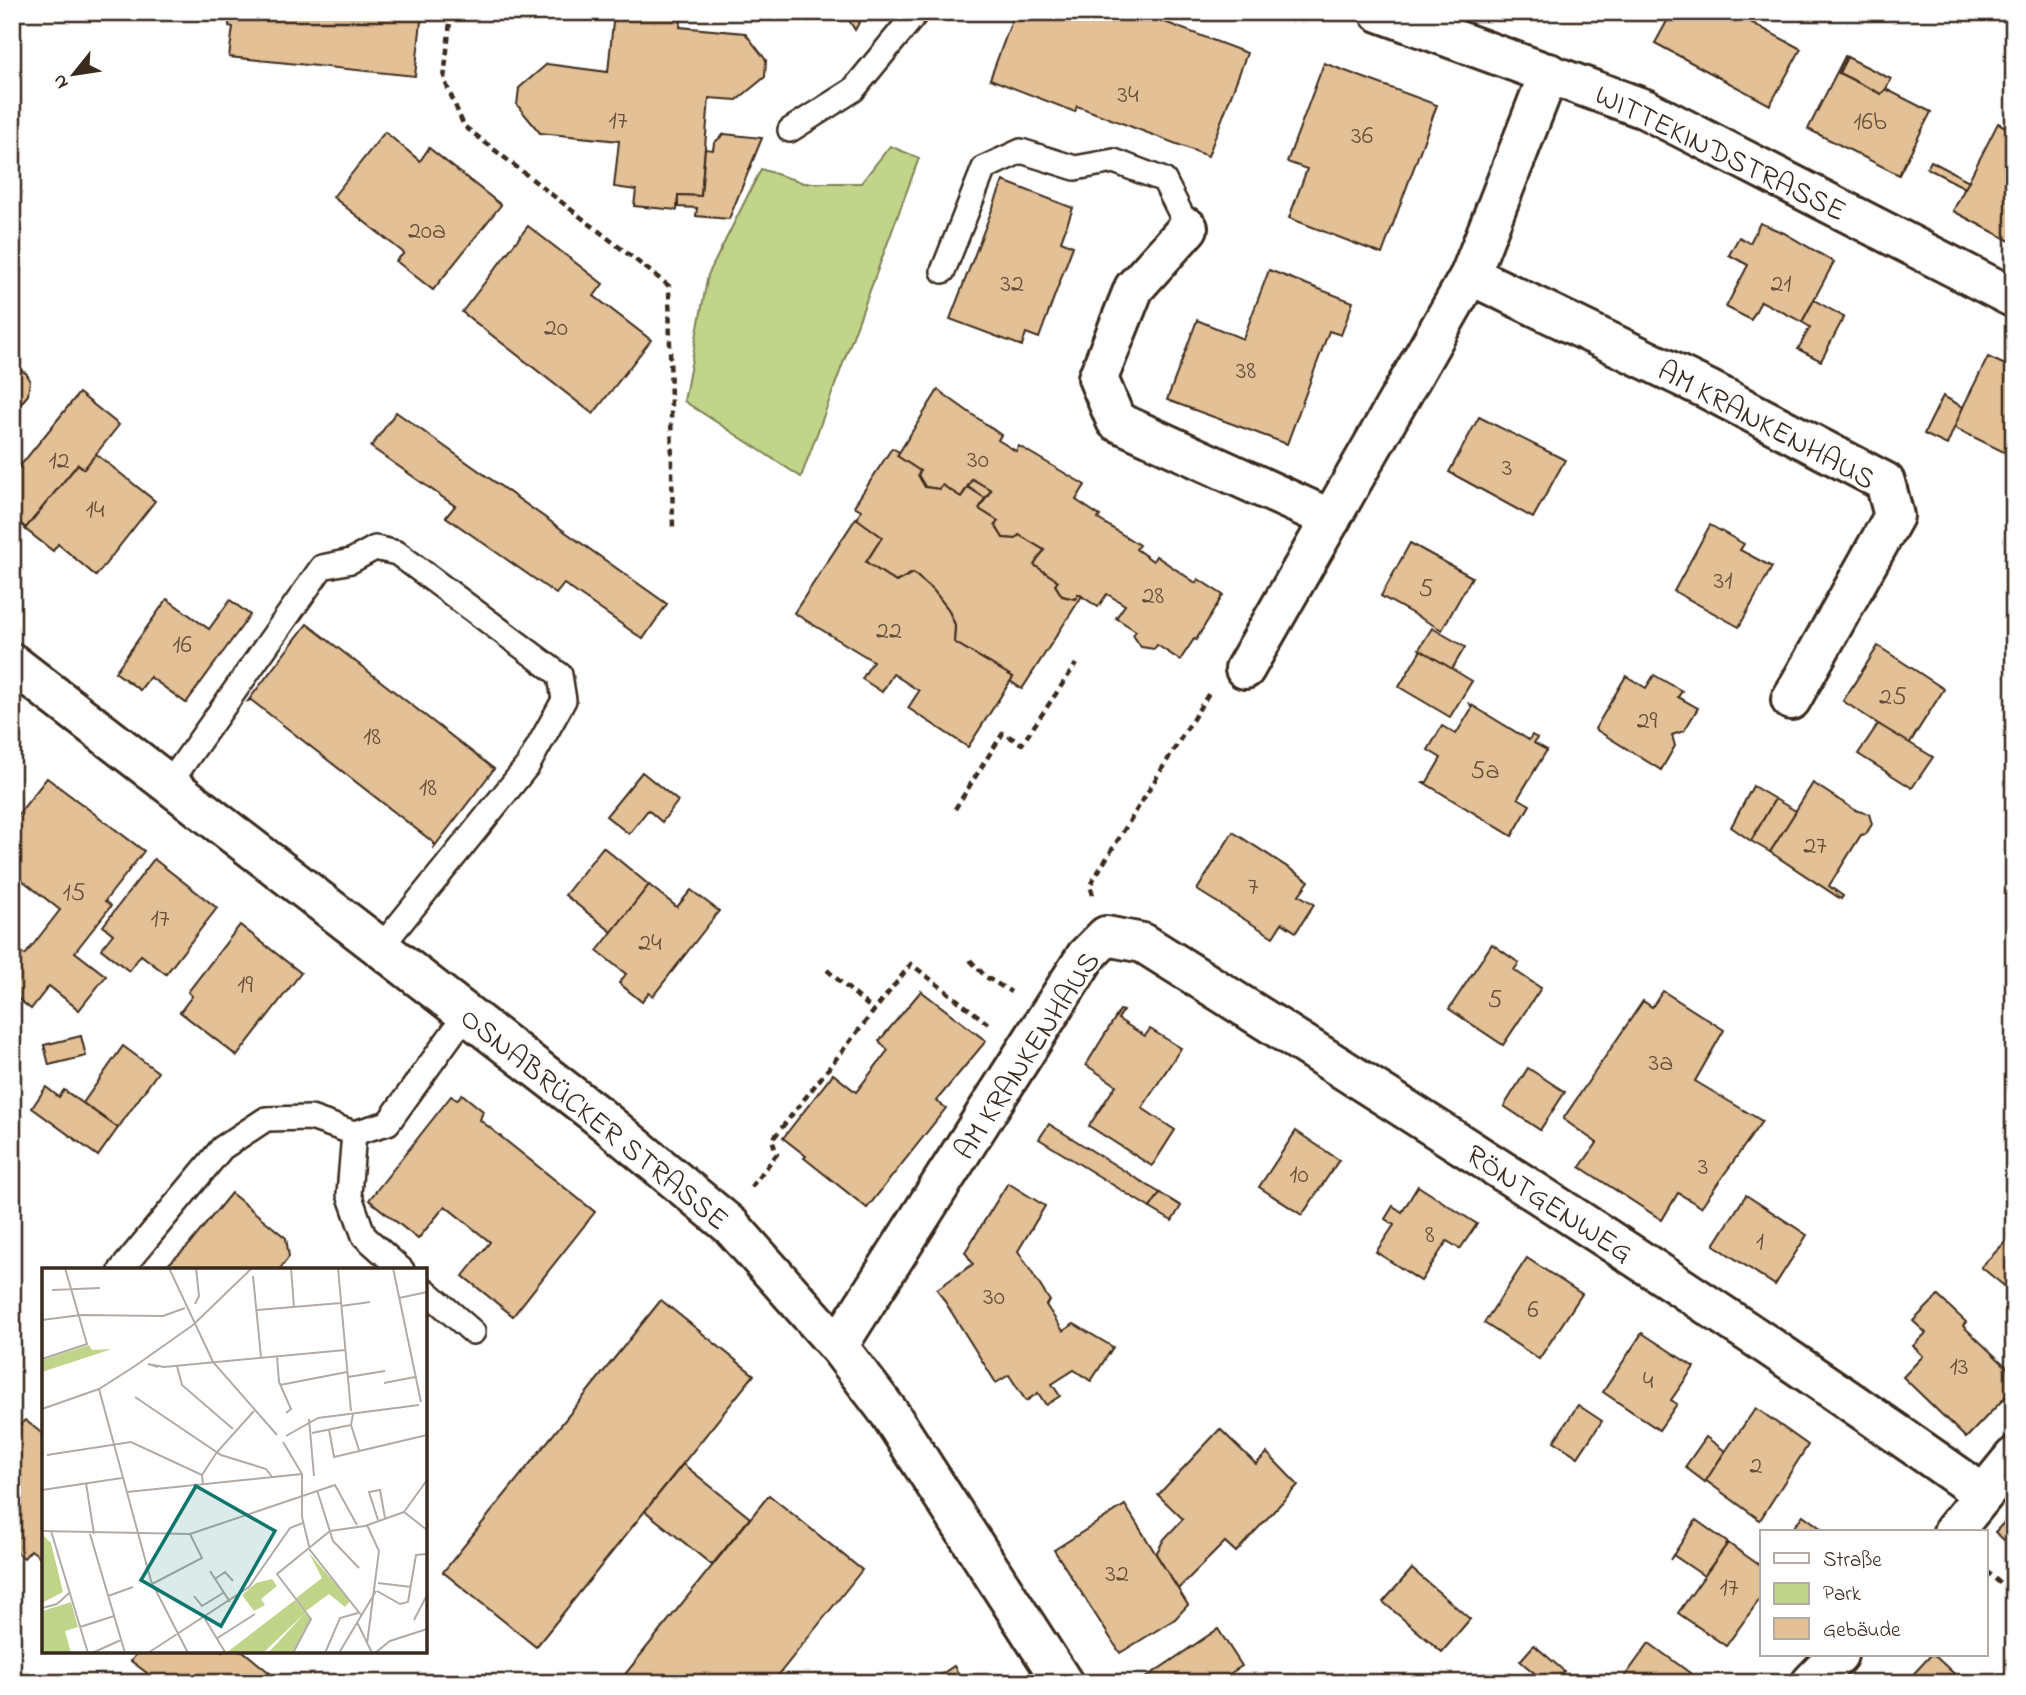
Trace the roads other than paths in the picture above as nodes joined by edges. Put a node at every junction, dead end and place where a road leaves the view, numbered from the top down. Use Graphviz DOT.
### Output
graph roads {
  1 [pos="917,12"];
  2 [pos="1379,12"];
  3 [pos="1549,73"];
  4 [pos="790,130"];
  5 [pos="1188,228"];
  6 [pos="943,271"];
  7 [pos="1470,275"];
  8 [pos="2014,298"];
  9 [pos="1331,519"];
  10 [pos="12,663"];
  11 [pos="1245,669"];
  12 [pos="1791,699"];
  13 [pos="169,784"];
  14 [pos="1106,936"];
  15 [pos="381,947"];
  16 [pos="467,1013"];
  17 [pos="354,1133"];
  18 [pos="123,1268"];
  19 [pos="400,1268"];
  20 [pos="427,1292"];
  21 [pos="473,1332"];
  22 [pos="838,1346"];
  23 [pos="2014,1457"];
  24 [pos="1983,1494"];
  25 [pos="1955,1530"];
  26 [pos="1837,1656"];
  27 [pos="1063,1683"];
  28 [pos="1811,1683"];
  1 -- 4 [label="lane"];
  2 -- 3 [label="street, WITTEKINDSTRASSE"];
  3 -- 7 [label="street"];
  3 -- 8 [label="street, WITTEKINDSTRASSE"];
  5 -- 6 [label="lane"];
  5 -- 9 [label="street"];
  7 -- 9 [label="street"];
  7 -- 12 [label="street, AM KRANKENHAUS"];
  9 -- 11 [label="street"];
  10 -- 13 [label="street, OSNABRÜCKER STRASSE"];
  13 -- 15 [label="street, OSNABRÜCKER STRASSE"];
  13 -- 15 [label="lane"];
  14 -- 22 [label="street, AM KRANKENHAUS"];
  14 -- 24 [label="street, RÖNTGENWEG"];
  15 -- 16 [label="street, OSNABRÜCKER STRASSE"];
  16 -- 17 [label="lane"];
  16 -- 22 [label="street, OSNABRÜCKER STRASSE"];
  17 -- 18 [label="lane"];
  17 -- 19 [label="lane"];
  20 -- 21 [label="lane"];
  22 -- 27 [label="street, OSNABRÜCKER STRASSE"];
  23 -- 24 [label="street"];
  24 -- 25 [label="street"];
  26 -- 28 [label="street"];
}
